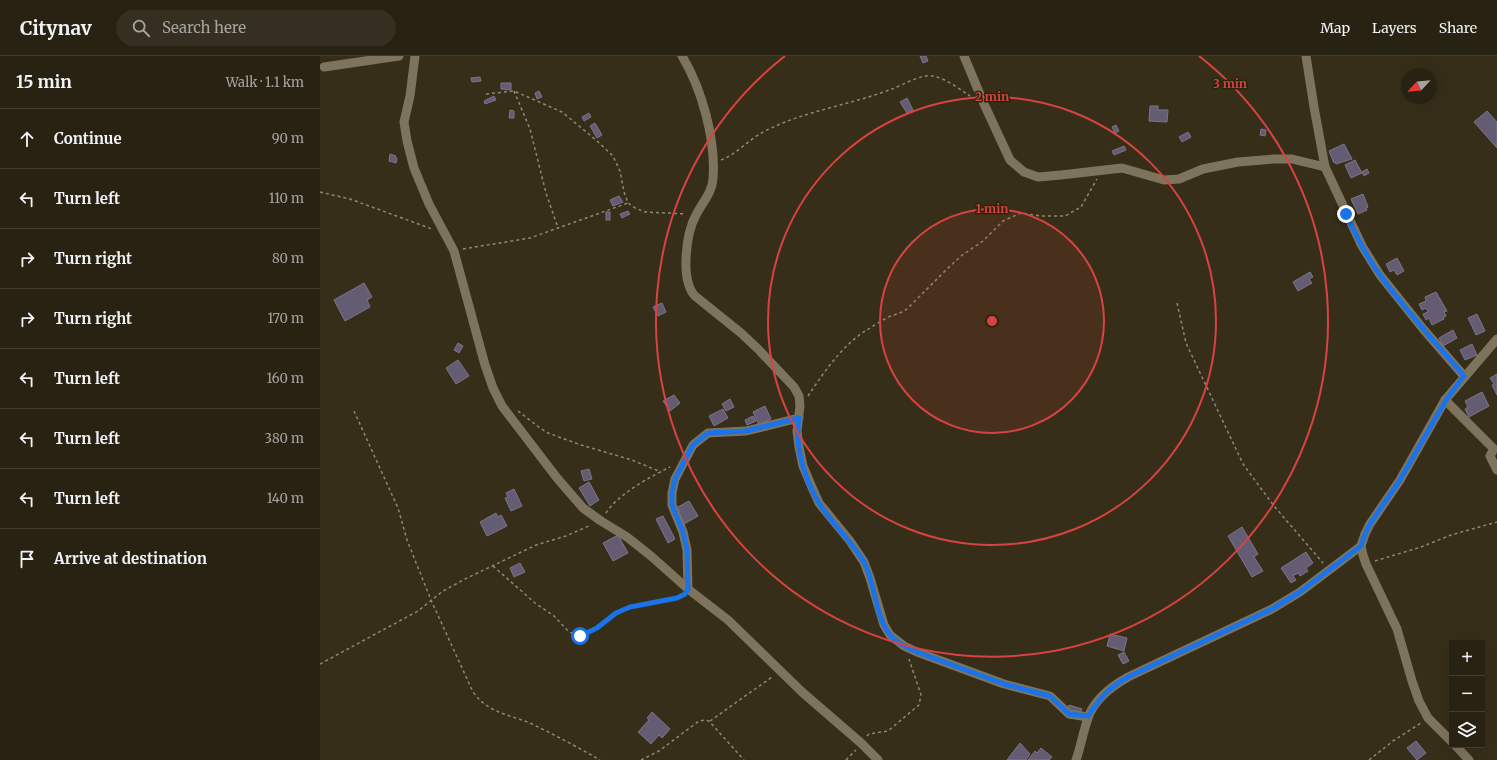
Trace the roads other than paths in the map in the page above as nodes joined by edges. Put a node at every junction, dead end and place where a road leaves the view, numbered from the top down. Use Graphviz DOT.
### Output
graph roads {
  1 [pos="399,56"];
  2 [pos="415,56"];
  3 [pos="682,56"];
  4 [pos="964,56"];
  5 [pos="1306,56"];
  6 [pos="324,67"];
  7 [pos="1325,166"];
  8 [pos="1497,338"];
  9 [pos="1464,376"];
  10 [pos="1446,400"];
  11 [pos="799,418"];
  12 [pos="1497,470"];
  13 [pos="1361,546"];
  14 [pos="688,589"];
  15 [pos="1088,716"];
  16 [pos="1449,739"];
  17 [pos="1458,748"];
  18 [pos="878,760"];
  19 [pos="1076,760"];
  20 [pos="1469,760"];
  1 -- 6 [label="street"];
  2 -- 14 [label="street"];
  3 -- 11 [label="street"];
  4 -- 7 [label="street"];
  5 -- 7 [label="street"];
  7 -- 9 [label="street"];
  8 -- 9 [label="street"];
  9 -- 10 [label="street"];
  10 -- 12 [label="street"];
  10 -- 13 [label="street"];
  11 -- 14 [label="street"];
  11 -- 15 [label="street"];
  13 -- 15 [label="street"];
  13 -- 16 [label="street"];
  14 -- 18 [label="street"];
  15 -- 19 [label="street"];
  17 -- 20 [label="street"];
}
